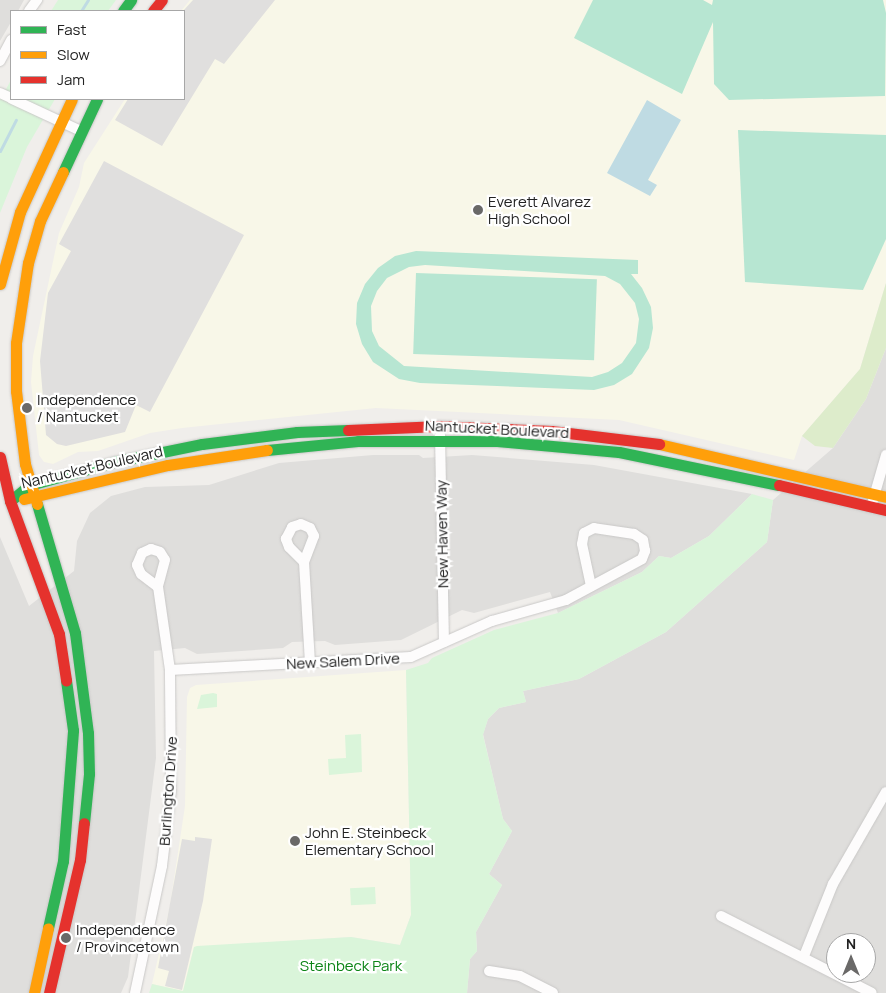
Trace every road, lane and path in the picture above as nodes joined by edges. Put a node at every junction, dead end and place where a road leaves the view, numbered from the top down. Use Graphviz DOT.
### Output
graph roads {
  1 [pos="162,0"];
  2 [pos="154,10"];
  3 [pos="10,42"];
  4 [pos="0,61"];
  5 [pos="16,100"];
  6 [pos="71,100"];
  7 [pos="96,100"];
  8 [pos="60,122"];
  9 [pos="81,131"];
  10 [pos="0,284"];
  11 [pos="440,426"];
  12 [pos="440,440"];
  13 [pos="886,455"];
  14 [pos="0,457"];
  15 [pos="30,485"];
  16 [pos="881,496"];
  17 [pos="34,498"];
  18 [pos="10,501"];
  19 [pos="871,508"];
  20 [pos="886,510"];
  21 [pos="304,562"];
  22 [pos="591,586"];
  23 [pos="158,587"];
  24 [pos="444,642"];
  25 [pos="310,663"];
  26 [pos="170,670"];
  27 [pos="886,792"];
  28 [pos="721,916"];
  29 [pos="804,956"];
  30 [pos="489,971"];
  31 [pos="34,993"];
  32 [pos="49,993"];
  33 [pos="135,993"];
  34 [pos="553,993"];
  35 [pos="872,993"];
  1 -- 2 [label="street"];
  3 -- 4 [label="street"];
  5 -- 8 [label="street"];
  6 -- 8 [label="street"];
  7 -- 9 [label="street"];
  8 -- 9 [label="street"];
  8 -- 10 [label="street"];
  9 -- 15 [label="street"];
  11 -- 12 [label="street, New Haven Way"];
  11 -- 15 [label="street, Nantucket Boulevard"];
  11 -- 16 [label="street, Nantucket Boulevard"];
  12 -- 17 [label="street, Nantucket Boulevard"];
  12 -- 19 [label="street, Nantucket Boulevard"];
  12 -- 24 [label="street, New Haven Way"];
  13 -- 16 [label="street"];
  14 -- 18 [label="street"];
  15 -- 17 [label="street"];
  15 -- 18 [label="street, Nantucket Boulevard"];
  16 -- 19 [label="street"];
  17 -- 18 [label="street, Nantucket Boulevard"];
  17 -- 32 [label="street"];
  18 -- 31 [label="street"];
  19 -- 20 [label="street, Nantucket Boulevard"];
  21 -- 25 [label="street"];
  22 -- 22 [label="street, New Salem Drive"];
  22 -- 24 [label="street, New Salem Drive"];
  23 -- 26 [label="street, Burlington Drive"];
  24 -- 25 [label="street, New Salem Drive"];
  25 -- 26 [label="street, New Salem Drive"];
  26 -- 33 [label="street, Burlington Drive"];
  27 -- 29 [label="street"];
  28 -- 29 [label="street"];
  29 -- 35 [label="street"];
  30 -- 34 [label="street"];
}
